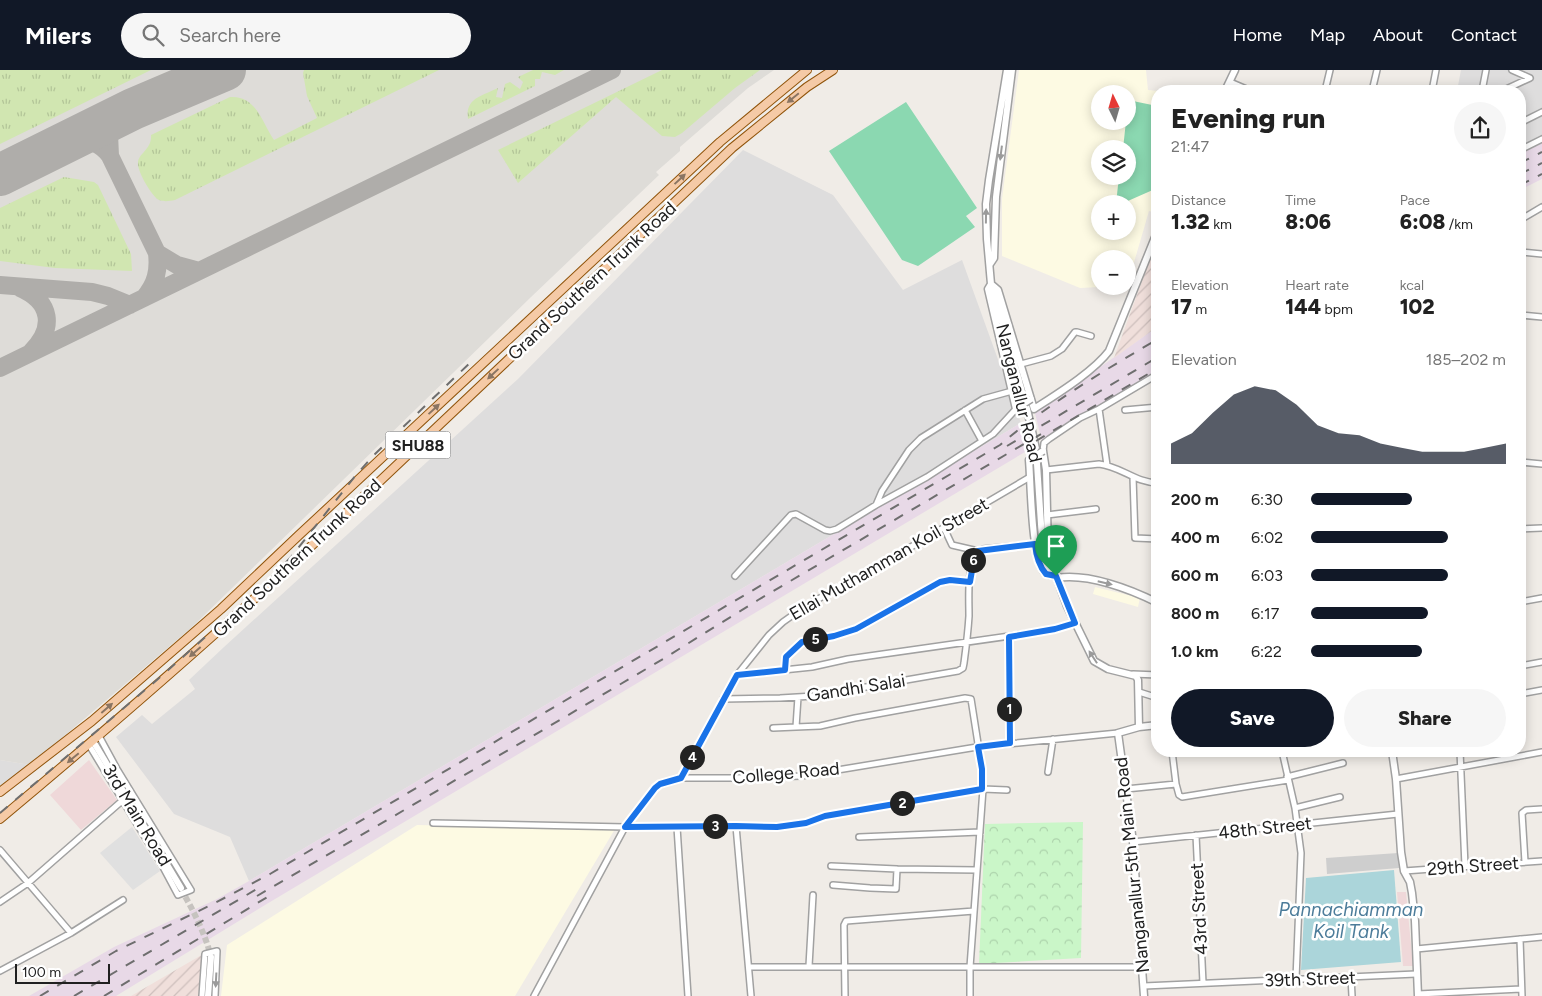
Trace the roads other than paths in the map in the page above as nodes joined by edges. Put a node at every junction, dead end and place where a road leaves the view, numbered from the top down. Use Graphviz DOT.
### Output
graph roads {
  1 [pos="807,70"];
  2 [pos="833,70"];
  3 [pos="1235,70"];
  4 [pos="1330,70"];
  5 [pos="1377,70"];
  6 [pos="1436,70"];
  7 [pos="1486,70"];
  8 [pos="1512,70"];
  9 [pos="1009,73"];
  10 [pos="1230,82"];
  11 [pos="1228,85"];
  12 [pos="1237,85"];
  13 [pos="1326,85"];
  14 [pos="1373,85"];
  15 [pos="1433,85"];
  16 [pos="1483,85"];
  17 [pos="1515,85"];
  18 [pos="1542,112"];
  19 [pos="1526,120"];
  20 [pos="1542,140"];
  21 [pos="1526,147"];
  22 [pos="1542,207"];
  23 [pos="1526,216"];
  24 [pos="1151,248"];
  25 [pos="1526,252"];
  26 [pos="1542,254"];
  27 [pos="991,284"];
  28 [pos="1526,316"];
  29 [pos="1542,317"];
  30 [pos="1091,336"];
  31 [pos="1021,364"];
  32 [pos="1151,378"];
  33 [pos="1012,391"];
  34 [pos="1031,399"];
  35 [pos="1018,407"];
  36 [pos="1151,408"];
  37 [pos="1099,409"];
  38 [pos="965,410"];
  39 [pos="1125,410"];
  40 [pos="982,441"];
  41 [pos="1043,451"];
  42 [pos="1526,463"];
  43 [pos="1542,464"];
  44 [pos="1107,465"];
  45 [pos="1046,470"];
  46 [pos="1030,477"];
  47 [pos="1133,477"];
  48 [pos="1151,483"];
  49 [pos="876,505"];
  50 [pos="1096,509"];
  51 [pos="1047,515"];
  52 [pos="944,528"];
  53 [pos="1542,528"];
  54 [pos="1526,529"];
  55 [pos="1151,539"];
  56 [pos="1035,544"];
  57 [pos="978,551"];
  58 [pos="735,576"];
  59 [pos="1056,577"];
  60 [pos="970,582"];
  61 [pos="1542,598"];
  62 [pos="1151,600"];
  63 [pos="1526,601"];
  64 [pos="1075,623"];
  65 [pos="1009,637"];
  66 [pos="966,643"];
  67 [pos="1542,662"];
  68 [pos="1526,665"];
  69 [pos="785,670"];
  70 [pos="737,675"];
  71 [pos="1134,675"];
  72 [pos="1151,675"];
  73 [pos="1542,690"];
  74 [pos="1139,692"];
  75 [pos="1526,693"];
  76 [pos="1151,696"];
  77 [pos="798,697"];
  78 [pos="723,699"];
  79 [pos="1151,726"];
  80 [pos="796,727"];
  81 [pos="1139,727"];
  82 [pos="773,728"];
  83 [pos="1118,733"];
  84 [pos="1053,739"];
  85 [pos="94,740"];
  86 [pos="1010,743"];
  87 [pos="978,747"];
  88 [pos="1542,752"];
  89 [pos="1526,755"];
  90 [pos="1173,757"];
  91 [pos="1283,757"];
  92 [pos="1393,757"];
  93 [pos="1460,757"];
  94 [pos="1515,757"];
  95 [pos="1342,763"];
  96 [pos="1461,767"];
  97 [pos="1048,772"];
  98 [pos="681,778"];
  99 [pos="1288,778"];
  100 [pos="1396,779"];
  101 [pos="1176,784"];
  102 [pos="982,789"];
  103 [pos="1126,789"];
  104 [pos="1007,790"];
  105 [pos="0,792"];
  106 [pos="1340,798"];
  107 [pos="123,800"];
  108 [pos="1296,808"];
  109 [pos="1542,808"];
  110 [pos="1398,814"];
  111 [pos="0,819"];
  112 [pos="433,823"];
  113 [pos="1298,824"];
  114 [pos="736,826"];
  115 [pos="625,827"];
  116 [pos="678,827"];
  117 [pos="980,832"];
  118 [pos="1196,835"];
  119 [pos="860,837"];
  120 [pos="1133,842"];
  121 [pos="0,850"];
  122 [pos="1542,861"];
  123 [pos="1525,862"];
  124 [pos="832,866"];
  125 [pos="1466,866"];
  126 [pos="897,869"];
  127 [pos="977,870"];
  128 [pos="1404,871"];
  129 [pos="28,883"];
  130 [pos="833,885"];
  131 [pos="181,888"];
  132 [pos="813,895"];
  133 [pos="123,900"];
  134 [pos="0,902"];
  135 [pos="974,912"];
  136 [pos="72,933"];
  137 [pos="1542,937"];
  138 [pos="1520,939"];
  139 [pos="1416,949"];
  140 [pos="211,956"];
  141 [pos="809,966"];
  142 [pos="844,966"];
  143 [pos="749,967"];
  144 [pos="970,967"];
  145 [pos="1142,967"];
  146 [pos="0,971"];
  147 [pos="1416,974"];
  148 [pos="1352,977"];
  149 [pos="1296,979"];
  150 [pos="1203,983"];
  151 [pos="1144,986"];
  152 [pos="1521,989"];
  153 [pos="1418,995"];
  154 [pos="202,996"];
  155 [pos="208,996"];
  156 [pos="215,996"];
  157 [pos="534,996"];
  158 [pos="688,996"];
  159 [pos="751,996"];
  160 [pos="845,996"];
  161 [pos="970,996"];
  162 [pos="1144,996"];
  163 [pos="1352,996"];
  164 [pos="1522,996"];
  105 -- 1 [label="main road, Grand Southern Trunk Road / SHU88, one-way"];
  2 -- 85 [label="main road, Grand Southern Trunk Road / SHU88, one-way"];
  3 -- 10 [label="street"];
  4 -- 13 [label="street"];
  5 -- 14 [label="street"];
  6 -- 15 [label="street"];
  7 -- 16 [label="street"];
  8 -- 17 [label="street"];
  9 -- 27 [label="street, Nanganallur Road"];
  10 -- 11 [label="street"];
  10 -- 12 [label="street"];
  18 -- 19 [label="street"];
  20 -- 21 [label="street"];
  22 -- 23 [label="street"];
  24 -- 34 [label="street"];
  25 -- 26 [label="street"];
  27 -- 31 [label="street"];
  27 -- 33 [label="street"];
  27 -- 59 [label="street, Nanganallur Road"];
  28 -- 29 [label="street"];
  30 -- 31 [label="street"];
  31 -- 34 [label="street"];
  32 -- 37 [label="street"];
  33 -- 35 [label="street"];
  33 -- 38 [label="street"];
  34 -- 35 [label="street, bridge"];
  35 -- 40 [label="street"];
  36 -- 39 [label="street"];
  37 -- 41 [label="street"];
  37 -- 44 [label="street"];
  38 -- 40 [label="street"];
  38 -- 49 [label="street"];
  40 -- 49 [label="street"];
  41 -- 45 [label="street"];
  41 -- 46 [label="street, bridge"];
  42 -- 43 [label="street"];
  44 -- 45 [label="street"];
  44 -- 47 [label="street"];
  45 -- 51 [label="street"];
  46 -- 52 [label="street, Ellai Muthamman Koil Street"];
  46 -- 56 [label="street"];
  47 -- 48 [label="street"];
  47 -- 55 [label="street"];
  49 -- 58 [label="street"];
  50 -- 51 [label="street"];
  51 -- 59 [label="street"];
  52 -- 57 [label="street"];
  52 -- 70 [label="street, Ellai Muthamman Koil Street"];
  53 -- 54 [label="street"];
  56 -- 57 [label="street"];
  56 -- 59 [label="street"];
  57 -- 60 [label="street"];
  59 -- 62 [label="street, one-way"];
  59 -- 64 [label="street"];
  60 -- 66 [label="street"];
  60 -- 69 [label="street"];
  61 -- 63 [label="street"];
  64 -- 65 [label="street, Gandhi Salai"];
  71 -- 64 [label="street, one-way"];
  65 -- 66 [label="street, Gandhi Salai"];
  65 -- 86 [label="street"];
  66 -- 69 [label="street, Gandhi Salai"];
  66 -- 77 [label="street, Gandhi Salai"];
  67 -- 68 [label="street"];
  69 -- 70 [label="street, Gandhi Salai"];
  70 -- 78 [label="street, Ellai Muthamman Koil Street"];
  71 -- 72 [label="street"];
  71 -- 74 [label="street"];
  73 -- 75 [label="street"];
  74 -- 76 [label="street"];
  74 -- 81 [label="street"];
  77 -- 78 [label="street, Gandhi Salai"];
  77 -- 80 [label="street"];
  78 -- 98 [label="street, Ellai Muthamman Koil Street"];
  79 -- 81 [label="street, College Road"];
  80 -- 82 [label="street"];
  80 -- 87 [label="street"];
  81 -- 83 [label="street, College Road"];
  83 -- 84 [label="street, College Road"];
  83 -- 103 [label="street, Nanganallur 5th Main Road"];
  84 -- 86 [label="street, College Road"];
  84 -- 97 [label="street"];
  85 -- 107 [label="street"];
  85 -- 107 [label="street"];
  85 -- 111 [label="main road, Grand Southern Trunk Road / SHU88, one-way"];
  85 -- 131 [label="street, 3rd Main Road"];
  86 -- 87 [label="street, College Road"];
  87 -- 98 [label="street, College Road"];
  87 -- 102 [label="street"];
  88 -- 89 [label="street"];
  90 -- 101 [label="street"];
  91 -- 99 [label="street"];
  92 -- 100 [label="street"];
  93 -- 96 [label="street"];
  94 -- 96 [label="street"];
  95 -- 99 [label="street"];
  96 -- 100 [label="street"];
  96 -- 125 [label="street"];
  98 -- 115 [label="street, College Road"];
  99 -- 101 [label="street"];
  99 -- 108 [label="street"];
  100 -- 110 [label="street"];
  101 -- 103 [label="street"];
  102 -- 104 [label="street"];
  102 -- 114 [label="street"];
  102 -- 117 [label="street"];
  103 -- 120 [label="street, Nanganallur 5th Main Road"];
  106 -- 108 [label="street"];
  107 -- 129 [label="street"];
  108 -- 113 [label="street"];
  109 -- 123 [label="street"];
  110 -- 113 [label="street, 48th Street"];
  110 -- 128 [label="street"];
  112 -- 115 [label="street"];
  113 -- 118 [label="street, 48th Street"];
  113 -- 149 [label="street"];
  114 -- 116 [label="street"];
  114 -- 143 [label="street"];
  115 -- 116 [label="street"];
  115 -- 157 [label="street, College Road"];
  116 -- 158 [label="street"];
  117 -- 119 [label="street"];
  117 -- 127 [label="street"];
  118 -- 120 [label="street, 48th Street"];
  118 -- 150 [label="street, 43rd Street"];
  120 -- 145 [label="street, Nanganallur 5th Main Road"];
  121 -- 129 [label="street"];
  122 -- 123 [label="street, 29th Street"];
  123 -- 125 [label="street, 29th Street"];
  124 -- 126 [label="street"];
  125 -- 128 [label="street, 29th Street"];
  126 -- 127 [label="street"];
  126 -- 130 [label="street"];
  127 -- 135 [label="street"];
  128 -- 139 [label="street"];
  129 -- 134 [label="street"];
  129 -- 136 [label="street"];
  132 -- 141 [label="street"];
  133 -- 136 [label="street"];
  135 -- 142 [label="street"];
  135 -- 144 [label="street"];
  136 -- 146 [label="street"];
  137 -- 138 [label="street"];
  138 -- 139 [label="street"];
  138 -- 152 [label="street"];
  139 -- 147 [label="street"];
  140 -- 155 [label="street"];
  141 -- 142 [label="street"];
  141 -- 143 [label="street"];
  142 -- 144 [label="street"];
  142 -- 160 [label="street"];
  143 -- 159 [label="street"];
  144 -- 145 [label="street"];
  144 -- 161 [label="street"];
  145 -- 151 [label="street, Nanganallur 5th Main Road"];
  147 -- 148 [label="street, 39th Street"];
  147 -- 153 [label="street"];
  148 -- 149 [label="street, 39th Street"];
  148 -- 163 [label="street"];
  149 -- 150 [label="street, 39th Street"];
  150 -- 151 [label="street, 39th Street"];
  151 -- 162 [label="street, Nanganallur 5th Main Road"];
  152 -- 153 [label="street"];
  152 -- 164 [label="street"];
  154 -- 156 [label="street, one-way"];
}
